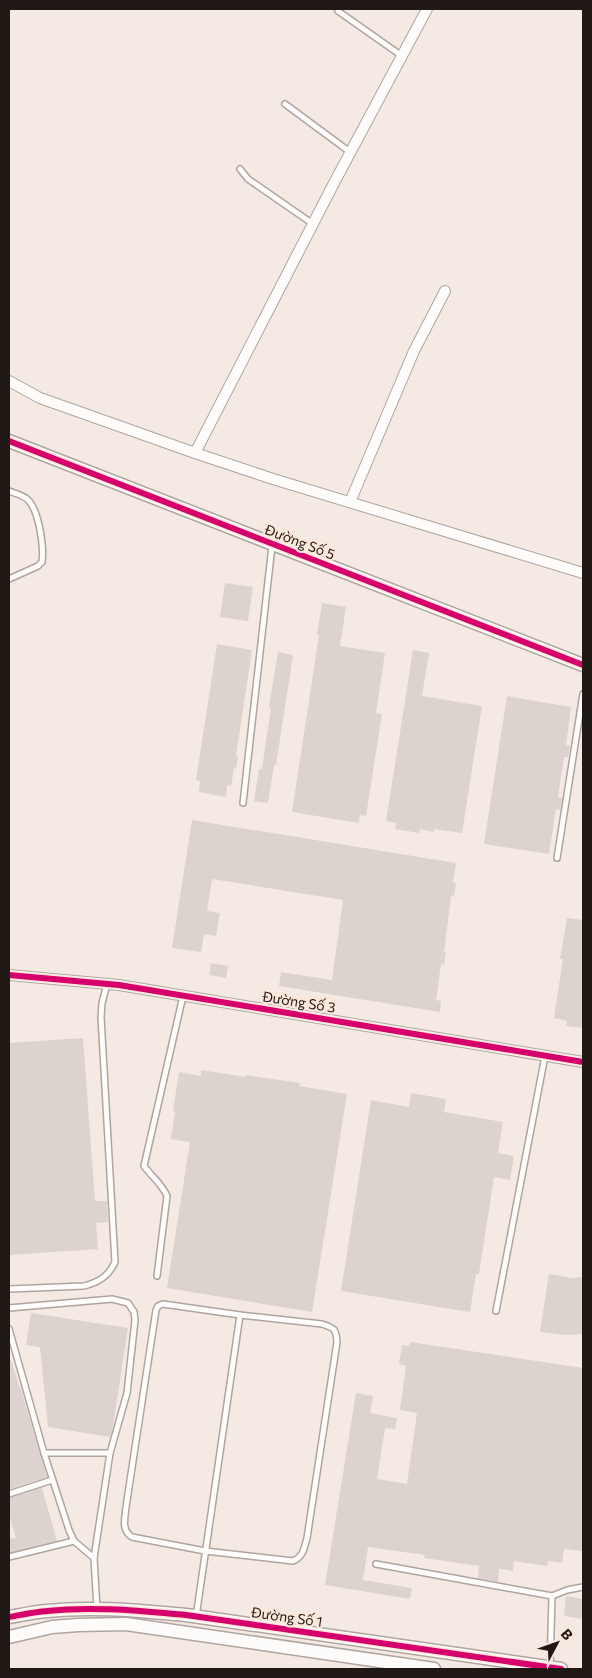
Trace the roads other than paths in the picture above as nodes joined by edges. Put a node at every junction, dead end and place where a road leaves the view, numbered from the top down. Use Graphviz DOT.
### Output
graph roads {
  1 [pos="427,9"];
  2 [pos="338,11"];
  3 [pos="402,56"];
  4 [pos="285,104"];
  5 [pos="350,152"];
  6 [pos="240,169"];
  7 [pos="313,224"];
  8 [pos="445,291"];
  9 [pos="9,381"];
  10 [pos="9,441"];
  11 [pos="195,453"];
  12 [pos="9,491"];
  13 [pos="350,502"];
  14 [pos="272,545"];
  15 [pos="583,573"];
  16 [pos="9,579"];
  17 [pos="583,665"];
  18 [pos="583,694"];
  19 [pos="243,803"];
  20 [pos="557,858"];
  21 [pos="9,975"];
  22 [pos="108,984"];
  23 [pos="184,996"];
  24 [pos="545,1055"];
  25 [pos="583,1062"];
  26 [pos="157,1276"];
  27 [pos="9,1289"];
  28 [pos="9,1308"];
  29 [pos="496,1311"];
  30 [pos="240,1315"];
  31 [pos="9,1329"];
  32 [pos="44,1453"];
  33 [pos="110,1453"];
  34 [pos="52,1480"];
  35 [pos="9,1494"];
  36 [pos="74,1541"];
  37 [pos="205,1551"];
  38 [pos="9,1557"];
  39 [pos="94,1558"];
  40 [pos="376,1564"];
  41 [pos="583,1587"];
  42 [pos="552,1596"];
  43 [pos="98,1610"];
  44 [pos="9,1617"];
  45 [pos="196,1617"];
  46 [pos="9,1636"];
  47 [pos="556,1668"];
  48 [pos="434,1669"];
  1 -- 3 [label="street"];
  2 -- 3 [label="lane"];
  3 -- 5 [label="street"];
  4 -- 5 [label="lane"];
  5 -- 7 [label="street"];
  6 -- 7 [label="lane"];
  7 -- 11 [label="street"];
  8 -- 13 [label="street"];
  9 -- 11 [label="street"];
  10 -- 14 [label="street, Đường Số 5"];
  11 -- 13 [label="street"];
  12 -- 16 [label="lane"];
  13 -- 15 [label="street"];
  14 -- 17 [label="street, Đường Số 5"];
  14 -- 19 [label="lane"];
  18 -- 20 [label="lane"];
  21 -- 22 [label="street, Đường Số 3"];
  22 -- 23 [label="street, Đường Số 3"];
  22 -- 27 [label="lane"];
  23 -- 24 [label="street, Đường Số 3"];
  23 -- 26 [label="lane"];
  24 -- 25 [label="street, Đường Số 3"];
  24 -- 29 [label="lane"];
  28 -- 33 [label="lane"];
  30 -- 37 [label="lane"];
  30 -- 37 [label="lane"];
  30 -- 37 [label="lane"];
  31 -- 32 [label="lane"];
  32 -- 33 [label="lane"];
  32 -- 34 [label="lane"];
  33 -- 39 [label="lane"];
  34 -- 35 [label="lane"];
  34 -- 36 [label="lane"];
  36 -- 38 [label="lane"];
  36 -- 39 [label="lane"];
  37 -- 45 [label="lane"];
  39 -- 43 [label="lane"];
  40 -- 42 [label="lane"];
  41 -- 42 [label="lane"];
  42 -- 47 [label="lane"];
  43 -- 44 [label="street, Đường Số 1"];
  43 -- 45 [label="street, Đường Số 1"];
  45 -- 47 [label="street, Đường Số 1"];
  46 -- 48 [label="street"];
}
